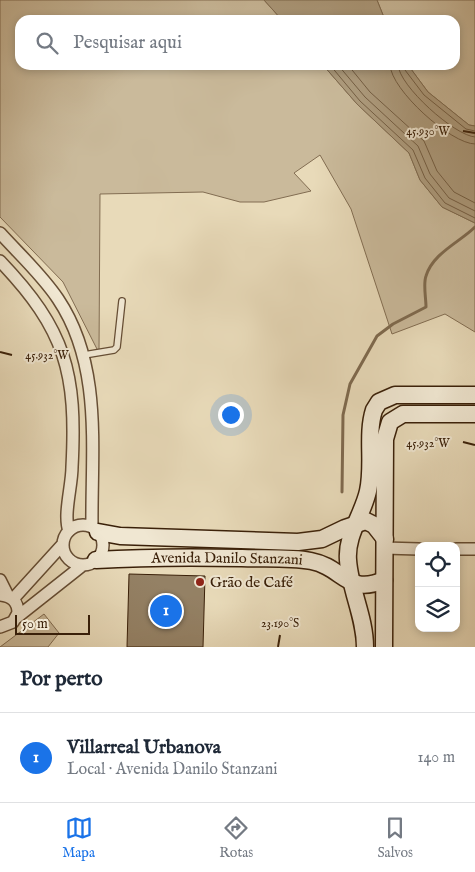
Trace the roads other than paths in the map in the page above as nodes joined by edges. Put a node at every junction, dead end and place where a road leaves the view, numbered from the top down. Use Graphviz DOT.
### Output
graph roads {
  1 [pos="0,233"];
  2 [pos="0,261"];
  3 [pos="36,271"];
  4 [pos="22,284"];
  5 [pos="122,301"];
  6 [pos="84,355"];
  7 [pos="475,396"];
  8 [pos="475,414"];
  9 [pos="355,522"];
  10 [pos="95,529"];
  11 [pos="69,531"];
  12 [pos="385,543"];
  13 [pos="63,544"];
  14 [pos="415,548"];
  15 [pos="460,549"];
  16 [pos="475,549"];
  17 [pos="90,563"];
  18 [pos="0,580"];
  19 [pos="384,580"];
  20 [pos="353,589"];
  21 [pos="7,597"];
  22 [pos="16,618"];
  23 [pos="1,628"];
  24 [pos="366,647"];
  25 [pos="384,647"];
  1 -- 3 [label="street"];
  2 -- 4 [label="street"];
  3 -- 4 [label="street"];
  3 -- 6 [label="street"];
  4 -- 11 [label="street"];
  5 -- 6 [label="lane"];
  6 -- 10 [label="street"];
  7 -- 9 [label="street"];
  8 -- 12 [label="street"];
  9 -- 10 [label="street, Avenida Danilo Stanzani"];
  9 -- 12 [label="street"];
  9 -- 20 [label="street"];
  10 -- 11 [label="street"];
  10 -- 17 [label="street"];
  11 -- 13 [label="street"];
  12 -- 14 [label="street"];
  12 -- 19 [label="street"];
  13 -- 17 [label="street"];
  13 -- 21 [label="street"];
  15 -- 16 [label="street"];
  17 -- 20 [label="street, Avenida Danilo Stanzani"];
  17 -- 22 [label="street"];
  18 -- 21 [label="street"];
  19 -- 20 [label="street"];
  19 -- 25 [label="street"];
  20 -- 24 [label="street"];
  21 -- 22 [label="street"];
  22 -- 23 [label="street"];
}
